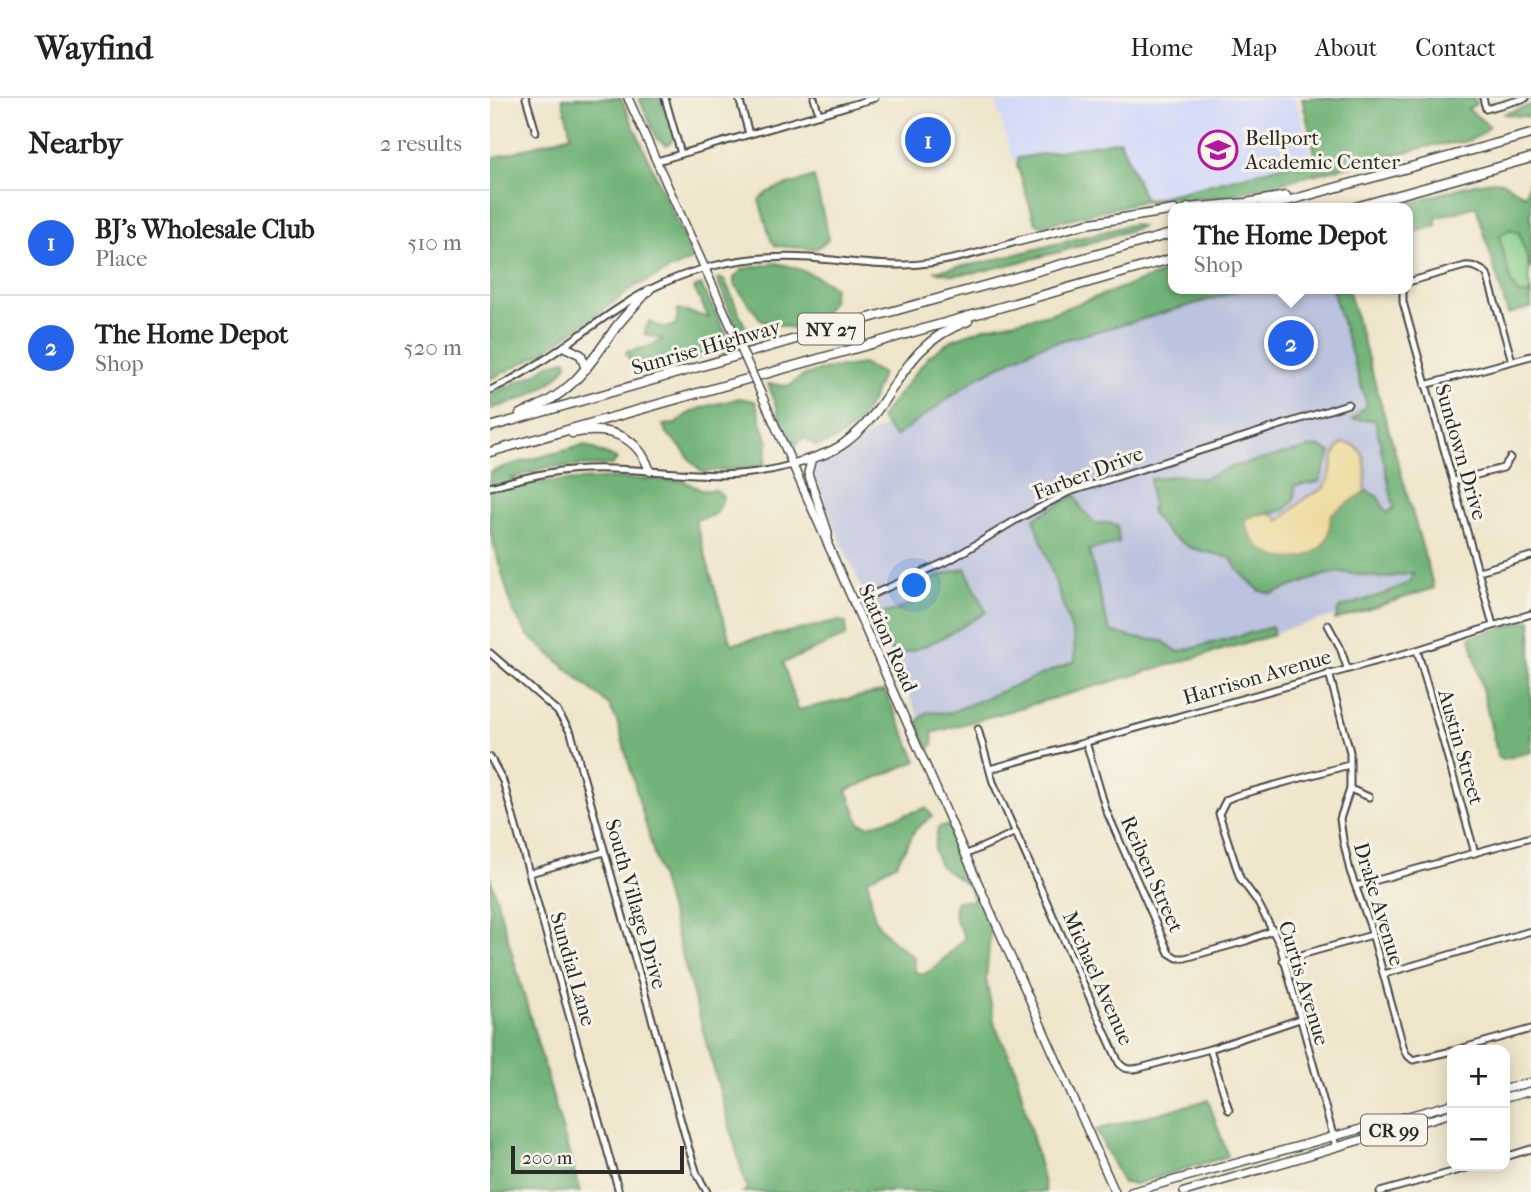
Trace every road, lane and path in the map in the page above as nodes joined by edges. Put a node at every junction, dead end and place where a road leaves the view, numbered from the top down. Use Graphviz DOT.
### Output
graph roads {
  1 [pos="526,98"];
  2 [pos="628,98"];
  3 [pos="665,98"];
  4 [pos="739,98"];
  5 [pos="814,98"];
  6 [pos="875,98"];
  7 [pos="1483,98"];
  8 [pos="1526,98"];
  9 [pos="819,114"];
  10 [pos="536,132"];
  11 [pos="749,134"];
  12 [pos="1531,134"];
  13 [pos="681,154"];
  14 [pos="1531,158"];
  15 [pos="657,161"];
  16 [pos="1369,179"];
  17 [pos="1241,203"];
  18 [pos="1280,203"];
  19 [pos="1370,203"];
  20 [pos="1168,211"];
  21 [pos="1168,235"];
  22 [pos="1020,241"];
  23 [pos="1168,260"];
  24 [pos="706,268"];
  25 [pos="1413,281"];
  26 [pos="649,289"];
  27 [pos="1403,294"];
  28 [pos="1016,303"];
  29 [pos="565,347"];
  30 [pos="1531,356"];
  31 [pos="1512,361"];
  32 [pos="586,369"];
  33 [pos="1425,385"];
  34 [pos="490,390"];
  35 [pos="1348,404"];
  36 [pos="490,426"];
  37 [pos="494,451"];
  38 [pos="812,458"];
  39 [pos="1510,458"];
  40 [pos="791,465"];
  41 [pos="650,471"];
  42 [pos="1454,481"];
  43 [pos="490,487"];
  44 [pos="828,545"];
  45 [pos="1531,556"];
  46 [pos="1479,571"];
  47 [pos="853,603"];
  48 [pos="1531,614"];
  49 [pos="1328,625"];
  50 [pos="1493,625"];
  51 [pos="1417,650"];
  52 [pos="490,653"];
  53 [pos="1347,668"];
  54 [pos="1329,673"];
  55 [pos="978,729"];
  56 [pos="1086,742"];
  57 [pos="490,757"];
  58 [pos="1349,765"];
  59 [pos="990,769"];
  60 [pos="1350,789"];
  61 [pos="1369,797"];
  62 [pos="1016,832"];
  63 [pos="1531,837"];
  64 [pos="604,852"];
  65 [pos="1475,853"];
  66 [pos="967,854"];
  67 [pos="530,873"];
  68 [pos="1356,886"];
  69 [pos="1274,930"];
  70 [pos="1531,932"];
  71 [pos="1372,935"];
  72 [pos="1283,960"];
  73 [pos="1384,974"];
  74 [pos="1300,1019"];
  75 [pos="1531,1029"];
  76 [pos="1475,1045"];
  77 [pos="1210,1049"];
  78 [pos="1447,1053"];
  79 [pos="1531,1082"];
  80 [pos="1510,1088"];
  81 [pos="1531,1091"];
  82 [pos="1510,1097"];
  83 [pos="1447,1106"];
  84 [pos="1229,1110"];
  85 [pos="1447,1114"];
  86 [pos="1335,1142"];
  87 [pos="1531,1149"];
  88 [pos="1510,1155"];
  89 [pos="1458,1171"];
  90 [pos="1395,1190"];
  91 [pos="619,1192"];
  92 [pos="707,1192"];
  93 [pos="1115,1192"];
  94 [pos="1131,1192"];
  95 [pos="1184,1192"];
  96 [pos="1381,1192"];
  1 -- 10 [label="street"];
  2 -- 15 [label="main road, Station Road"];
  3 -- 13 [label="street"];
  4 -- 11 [label="street"];
  5 -- 9 [label="street"];
  6 -- 9 [label="street"];
  7 -- 8 [label="street"];
  9 -- 11 [label="street"];
  11 -- 13 [label="street"];
  12 -- 16 [label="highway"];
  13 -- 15 [label="street"];
  14 -- 19 [label="highway"];
  15 -- 24 [label="main road, Station Road"];
  16 -- 17 [label="highway"];
  16 -- 18 [label="highway"];
  20 -- 22 [label="highway"];
  21 -- 36 [label="highway, Sunrise Highway / NY 27"];
  22 -- 24 [label="street"];
  23 -- 28 [label="highway, Sunrise Highway / NY 27"];
  24 -- 26 [label="street"];
  24 -- 40 [label="main road, Station Road, bridge"];
  25 -- 31 [label="street"];
  26 -- 29 [label="street"];
  26 -- 32 [label="highway"];
  27 -- 33 [label="street, Sundown Drive"];
  28 -- 37 [label="highway, Sunrise Highway / NY 27"];
  28 -- 38 [label="highway"];
  29 -- 32 [label="highway"];
  29 -- 34 [label="street"];
  30 -- 31 [label="street"];
  31 -- 33 [label="street"];
  32 -- 36 [label="highway"];
  33 -- 42 [label="street, Sundown Drive"];
  35 -- 47 [label="street, Farber Drive"];
  37 -- 41 [label="highway"];
  38 -- 40 [label="highway"];
  38 -- 44 [label="main road"];
  39 -- 42 [label="street"];
  40 -- 41 [label="street"];
  40 -- 44 [label="main road, Station Road"];
  41 -- 43 [label="street"];
  42 -- 46 [label="street, Sundown Drive"];
  44 -- 47 [label="main road, Station Road"];
  45 -- 46 [label="street"];
  46 -- 50 [label="street, Sundown Drive"];
  47 -- 66 [label="main road, Station Road"];
  48 -- 50 [label="street, Harrison Avenue"];
  49 -- 53 [label="street"];
  50 -- 51 [label="street, Harrison Avenue"];
  51 -- 53 [label="street, Harrison Avenue"];
  51 -- 65 [label="street, Austin Street"];
  52 -- 64 [label="street, South Village Drive"];
  53 -- 54 [label="street, Harrison Avenue"];
  54 -- 56 [label="street, Harrison Avenue"];
  54 -- 58 [label="street, Drake Avenue"];
  55 -- 59 [label="street, Michael Avenue"];
  56 -- 59 [label="street, Harrison Avenue"];
  56 -- 69 [label="street, Reiben Street"];
  57 -- 67 [label="street, Sundial Lane"];
  58 -- 60 [label="street, Drake Avenue"];
  58 -- 69 [label="street, Curtis Avenue"];
  59 -- 62 [label="street, Michael Avenue"];
  60 -- 61 [label="street"];
  60 -- 68 [label="street, Drake Avenue"];
  62 -- 66 [label="street"];
  62 -- 77 [label="street, Michael Avenue"];
  63 -- 65 [label="street"];
  64 -- 67 [label="street"];
  64 -- 92 [label="street, South Village Drive"];
  65 -- 68 [label="street"];
  66 -- 93 [label="main road, Station Road"];
  67 -- 91 [label="street, Sundial Lane"];
  68 -- 71 [label="street, Drake Avenue"];
  69 -- 72 [label="street, Curtis Avenue"];
  70 -- 73 [label="street"];
  71 -- 72 [label="street"];
  71 -- 73 [label="street, Drake Avenue"];
  72 -- 74 [label="street, Curtis Avenue"];
  73 -- 78 [label="street, Drake Avenue"];
  74 -- 77 [label="street, Michael Avenue"];
  74 -- 86 [label="street, Curtis Avenue"];
  75 -- 76 [label="street, Drake Avenue"];
  77 -- 84 [label="street"];
  79 -- 80 [label="main road"];
  81 -- 82 [label="main road"];
  83 -- 86 [label="main road, CR 99"];
  85 -- 86 [label="main road, CR 99"];
  86 -- 94 [label="main road, CR 99"];
  86 -- 95 [label="main road, CR 99"];
  87 -- 88 [label="street"];
  89 -- 90 [label="street"];
  90 -- 96 [label="street"];
}
